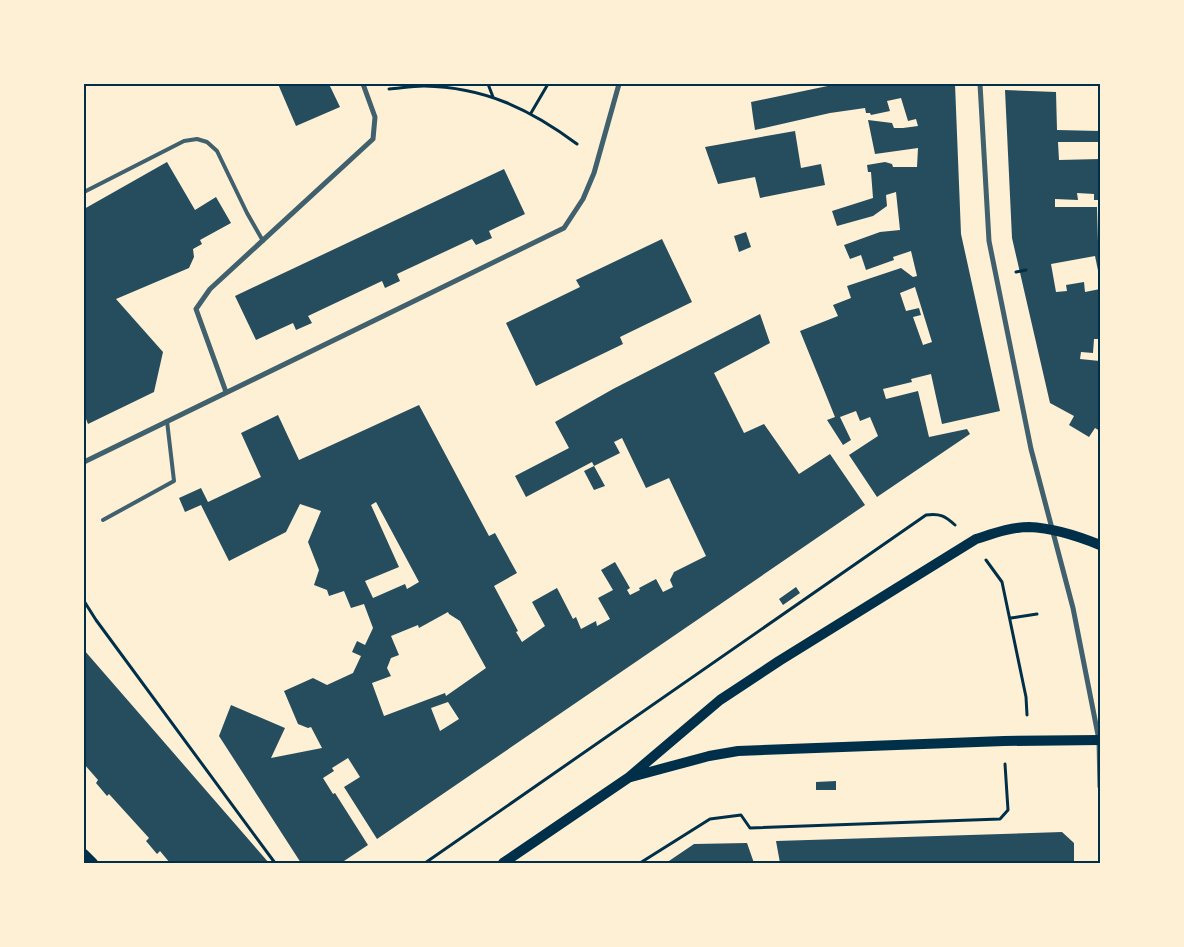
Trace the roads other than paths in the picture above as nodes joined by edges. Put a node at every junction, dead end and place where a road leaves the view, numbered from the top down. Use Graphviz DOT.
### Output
graph roads {
  1 [pos="363,84"];
  2 [pos="619,84"];
  3 [pos="980,84"];
  4 [pos="84,192"];
  5 [pos="263,240"];
  6 [pos="226,392"];
  7 [pos="167,421"];
  8 [pos="84,462"];
  9 [pos="103,520"];
  10 [pos="1053,531"];
  11 [pos="1100,545"];
  12 [pos="1100,739"];
  13 [pos="628,778"];
  14 [pos="1100,787"];
  15 [pos="84,854"];
  16 [pos="93,863"];
  17 [pos="503,863"];
  1 -- 5 [label="street"];
  2 -- 6 [label="street"];
  3 -- 10 [label="street"];
  4 -- 5 [label="lane"];
  5 -- 6 [label="street"];
  6 -- 7 [label="street"];
  7 -- 8 [label="street"];
  7 -- 9 [label="lane"];
  10 -- 11 [label="main road"];
  10 -- 12 [label="street"];
  10 -- 13 [label="main road"];
  12 -- 13 [label="main road"];
  12 -- 14 [label="street"];
  13 -- 17 [label="main road"];
  15 -- 16 [label="main road"];
}
